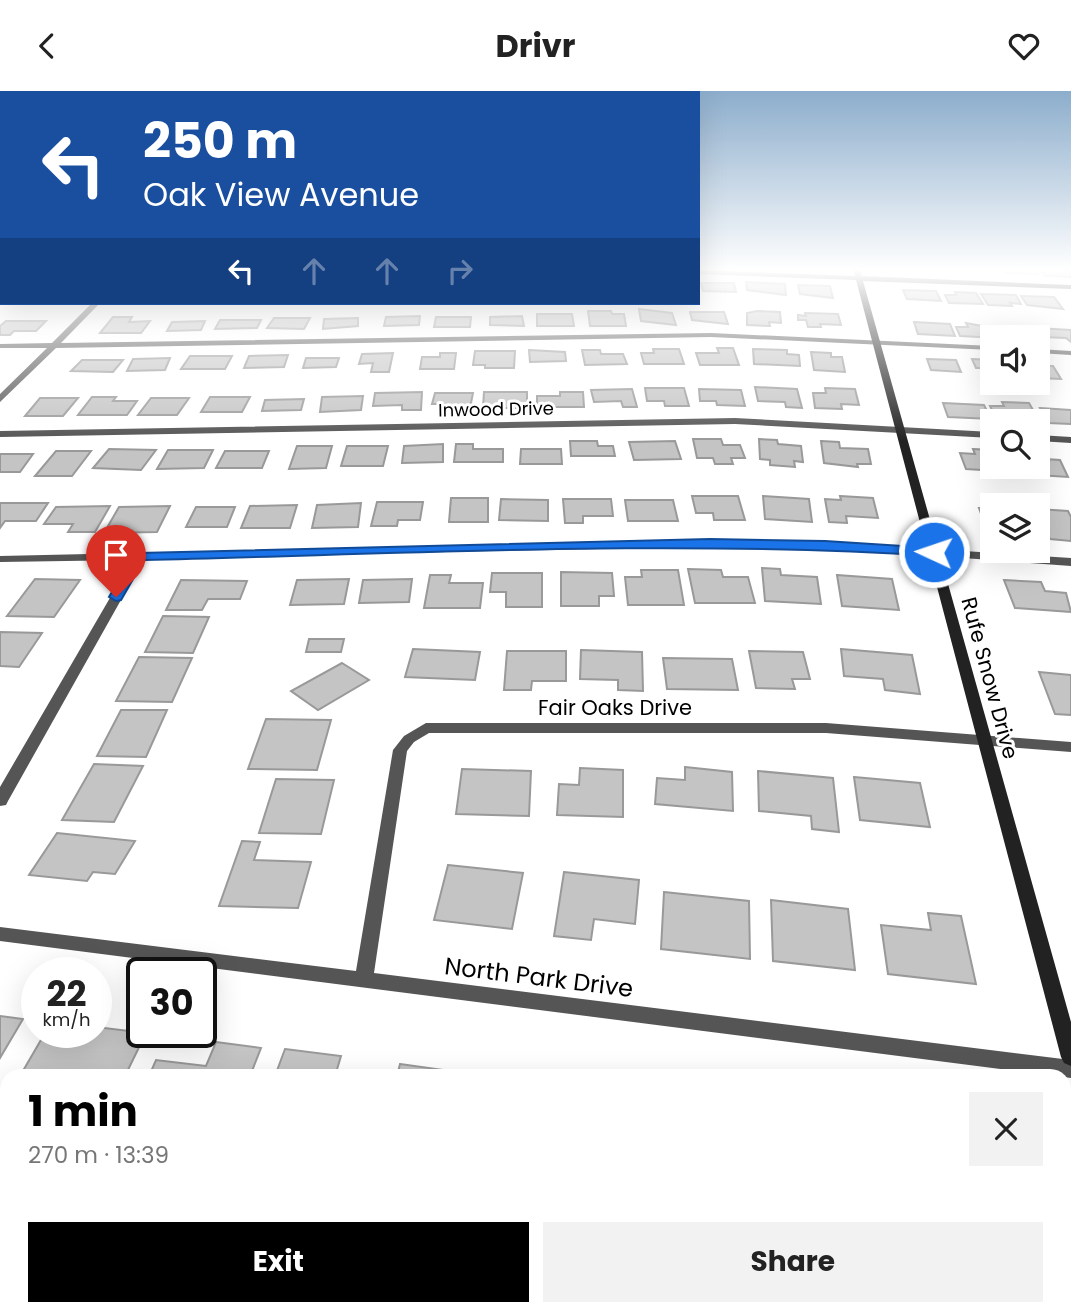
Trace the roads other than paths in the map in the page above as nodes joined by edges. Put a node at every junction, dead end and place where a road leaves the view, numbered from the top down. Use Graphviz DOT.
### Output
graph roads {
  1 [pos="72,327"];
  2 [pos="873,327"];
  3 [pos="877,342"];
  4 [pos="54,345"];
  5 [pos="0,346"];
  6 [pos="980,347"];
  7 [pos="1050,352"];
  8 [pos="1071,353"];
  9 [pos="0,399"];
  10 [pos="901,429"];
  11 [pos="0,434"];
  12 [pos="980,434"];
  13 [pos="1050,438"];
  14 [pos="1071,440"];
  15 [pos="934,552"];
  16 [pos="139,557"];
  17 [pos="0,559"];
  18 [pos="1071,562"];
  19 [pos="985,740"];
  20 [pos="1071,747"];
  21 [pos="0,801"];
  22 [pos="0,934"];
  23 [pos="364,980"];
  24 [pos="1071,1057"];
  25 [pos="1071,1069"];
  1 -- 4 [label="street"];
  2 -- 3 [label="main road, Rufe Snow Drive"];
  3 -- 4 [label="street"];
  3 -- 6 [label="street"];
  3 -- 10 [label="main road, Rufe Snow Drive"];
  4 -- 5 [label="street"];
  4 -- 9 [label="street"];
  7 -- 8 [label="street"];
  10 -- 11 [label="street, Inwood Drive"];
  10 -- 12 [label="street, Inwood Drive"];
  10 -- 15 [label="main road, Rufe Snow Drive"];
  13 -- 14 [label="street"];
  15 -- 16 [label="street"];
  15 -- 18 [label="street"];
  15 -- 19 [label="main road, Rufe Snow Drive"];
  16 -- 17 [label="street"];
  16 -- 21 [label="street"];
  19 -- 20 [label="street, Fair Oaks Drive"];
  19 -- 23 [label="street, Fair Oaks Drive"];
  19 -- 24 [label="main road, Rufe Snow Drive"];
  22 -- 23 [label="street, North Park Drive"];
  23 -- 25 [label="street, North Park Drive"];
}
